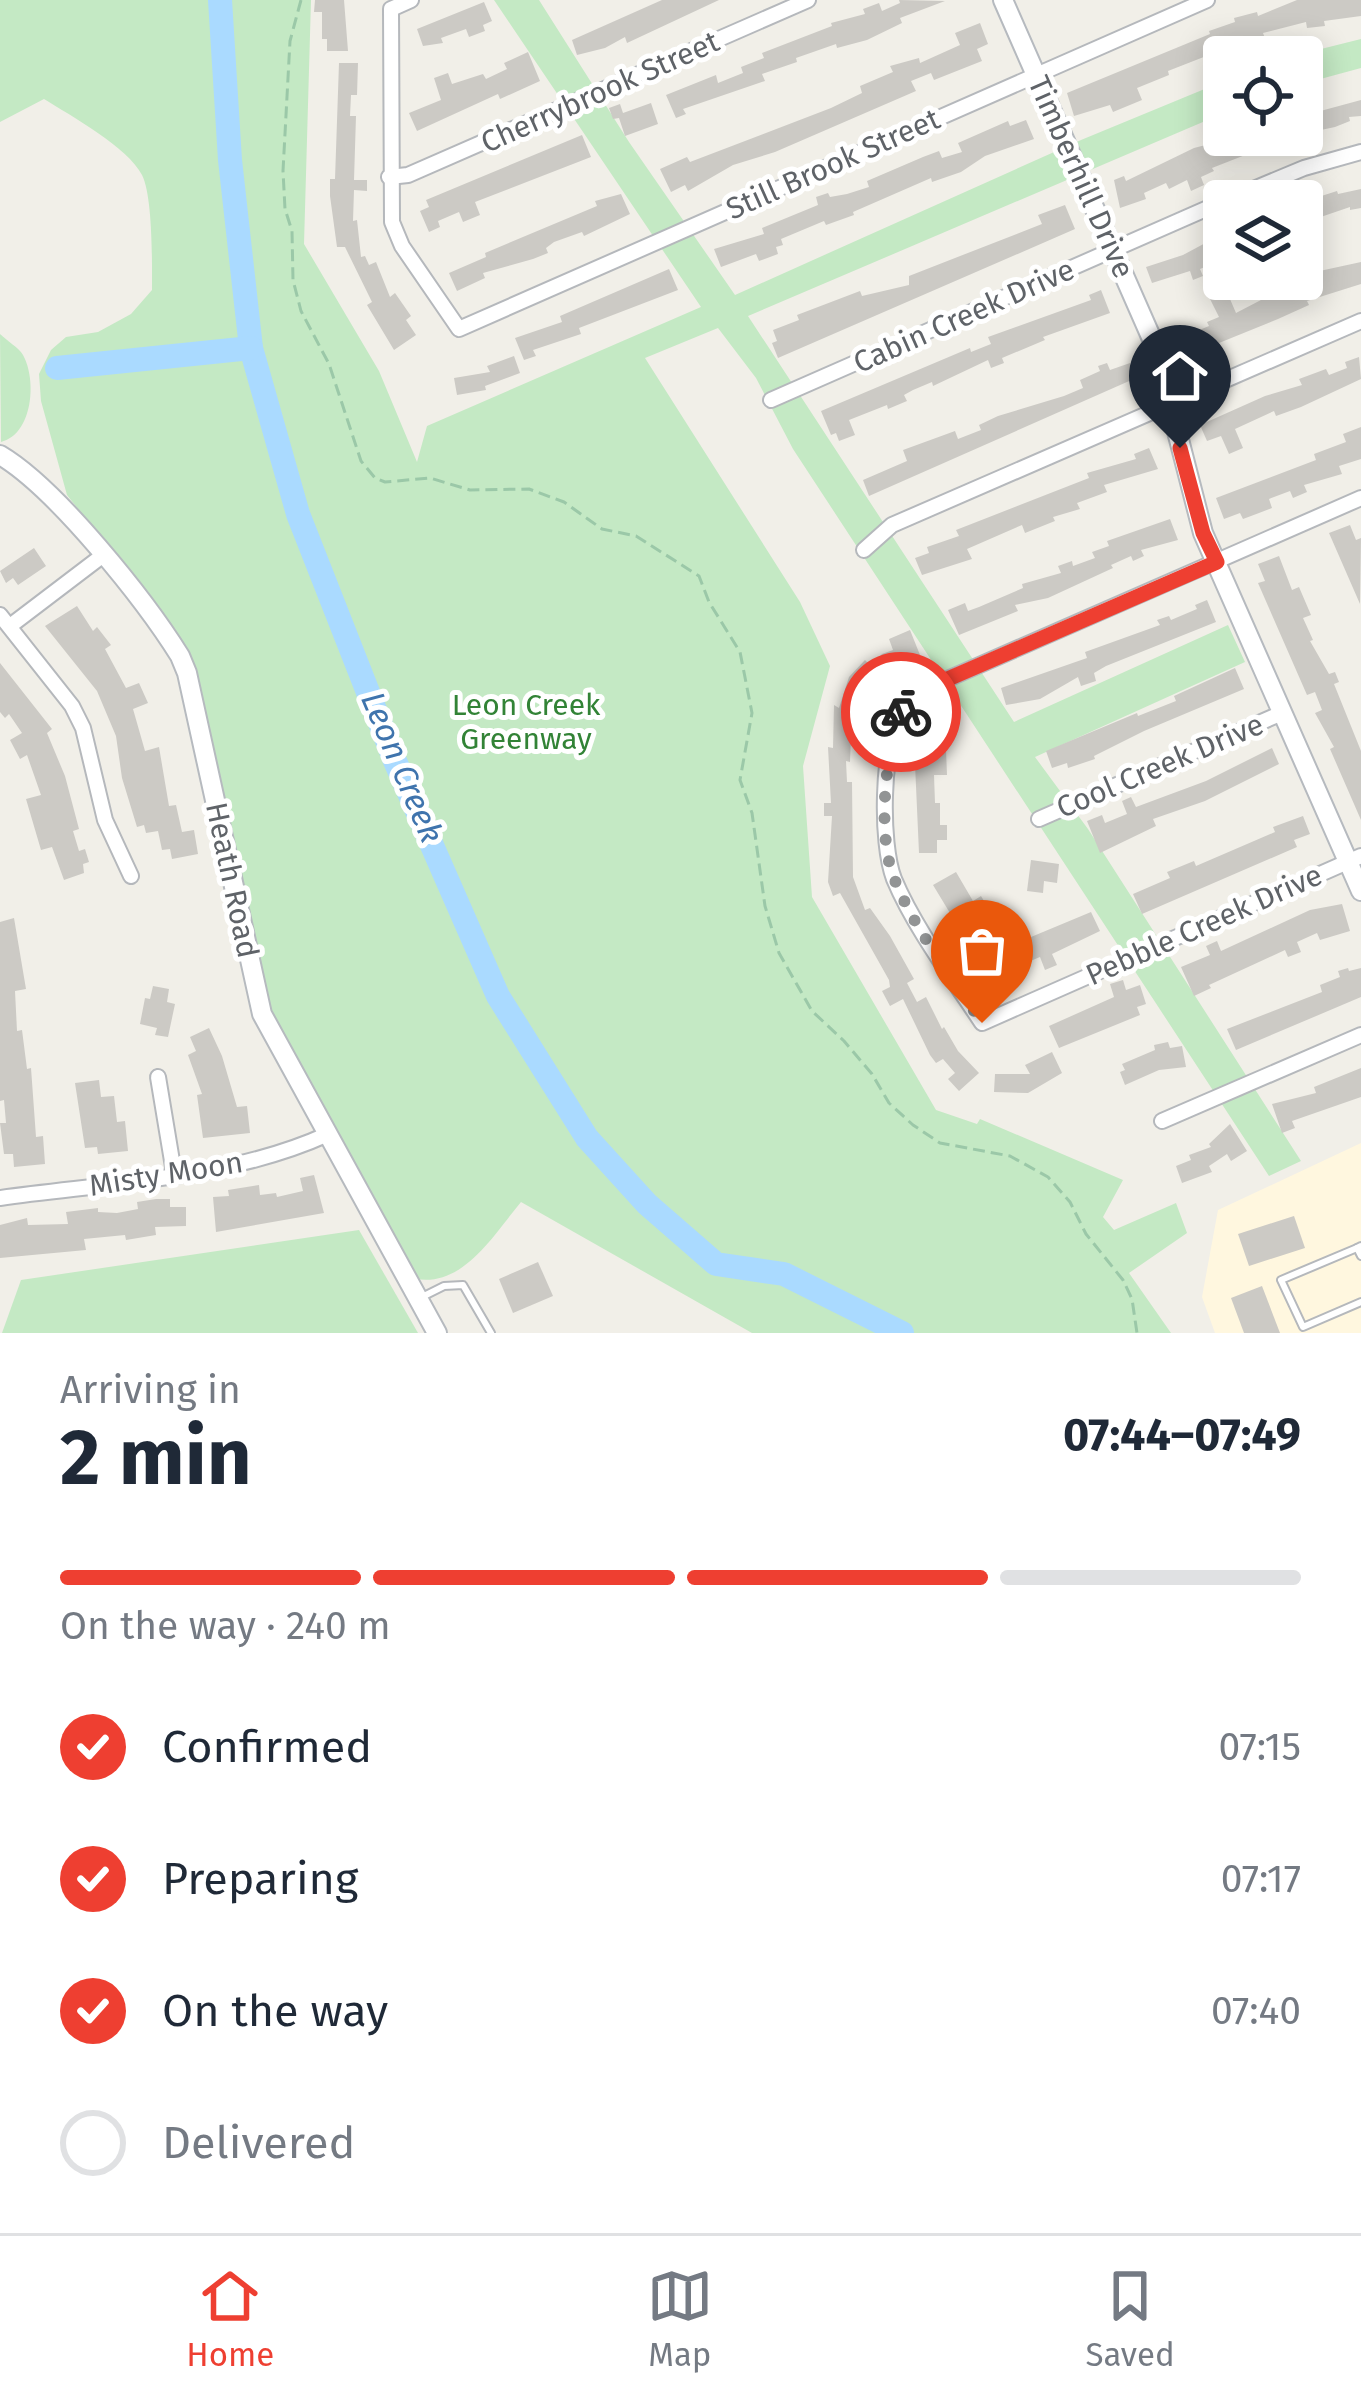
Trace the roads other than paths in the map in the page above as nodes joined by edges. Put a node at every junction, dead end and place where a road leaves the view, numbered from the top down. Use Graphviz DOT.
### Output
graph roads {
  1 [pos="411,0"];
  2 [pos="808,0"];
  3 [pos="1003,0"];
  4 [pos="1207,0"];
  5 [pos="1036,76"];
  6 [pos="1361,152"];
  7 [pos="389,177"];
  8 [pos="1275,180"];
  9 [pos="1203,210"];
  10 [pos="1112,251"];
  11 [pos="1361,321"];
  12 [pos="771,400"];
  13 [pos="1171,404"];
  14 [pos="0,455"];
  15 [pos="1361,497"];
  16 [pos="864,550"];
  17 [pos="103,556"];
  18 [pos="1217,562"];
  19 [pos="5,620"];
  20 [pos="1282,713"];
  21 [pos="1039,819"];
  22 [pos="1355,859"];
  23 [pos="131,876"];
  24 [pos="1361,891"];
  25 [pos="1361,1035"];
  26 [pos="158,1077"];
  27 [pos="1162,1121"];
  28 [pos="328,1134"];
  29 [pos="174,1173"];
  30 [pos="0,1198"];
  31 [pos="1360,1250"];
  32 [pos="418,1299"];
  33 [pos="1361,1302"];
  34 [pos="437,1333"];
  35 [pos="490,1333"];
  1 -- 7 [label="street"];
  2 -- 7 [label="street, Cherrybrook Street"];
  3 -- 5 [label="street, Timberhill Drive"];
  4 -- 5 [label="street, Still Brook Street"];
  5 -- 7 [label="street, Still Brook Street"];
  5 -- 10 [label="street, Timberhill Drive"];
  6 -- 8 [label="street, Cabin Creek Drive"];
  9 -- 10 [label="street, Cabin Creek Drive"];
  10 -- 12 [label="street, Cabin Creek Drive"];
  10 -- 13 [label="street, Timberhill Drive"];
  11 -- 13 [label="street"];
  13 -- 16 [label="street"];
  13 -- 18 [label="street, Timberhill Drive"];
  14 -- 17 [label="street, Heath Road"];
  15 -- 18 [label="street"];
  17 -- 19 [label="street"];
  17 -- 28 [label="street, Heath Road"];
  18 -- 20 [label="street, Timberhill Drive"];
  18 -- 22 [label="street, Pebble Creek Drive"];
  19 -- 23 [label="street"];
  20 -- 21 [label="street, Cool Creek Drive"];
  20 -- 22 [label="street, Timberhill Drive"];
  22 -- 24 [label="street, Timberhill Drive"];
  25 -- 27 [label="street"];
  26 -- 29 [label="street"];
  28 -- 29 [label="street, Misty Moon"];
  28 -- 32 [label="street, Heath Road"];
  29 -- 30 [label="street, Misty Moon"];
  31 -- 33 [label="lane"];
  32 -- 34 [label="street, Heath Road"];
  32 -- 35 [label="lane"];
}
